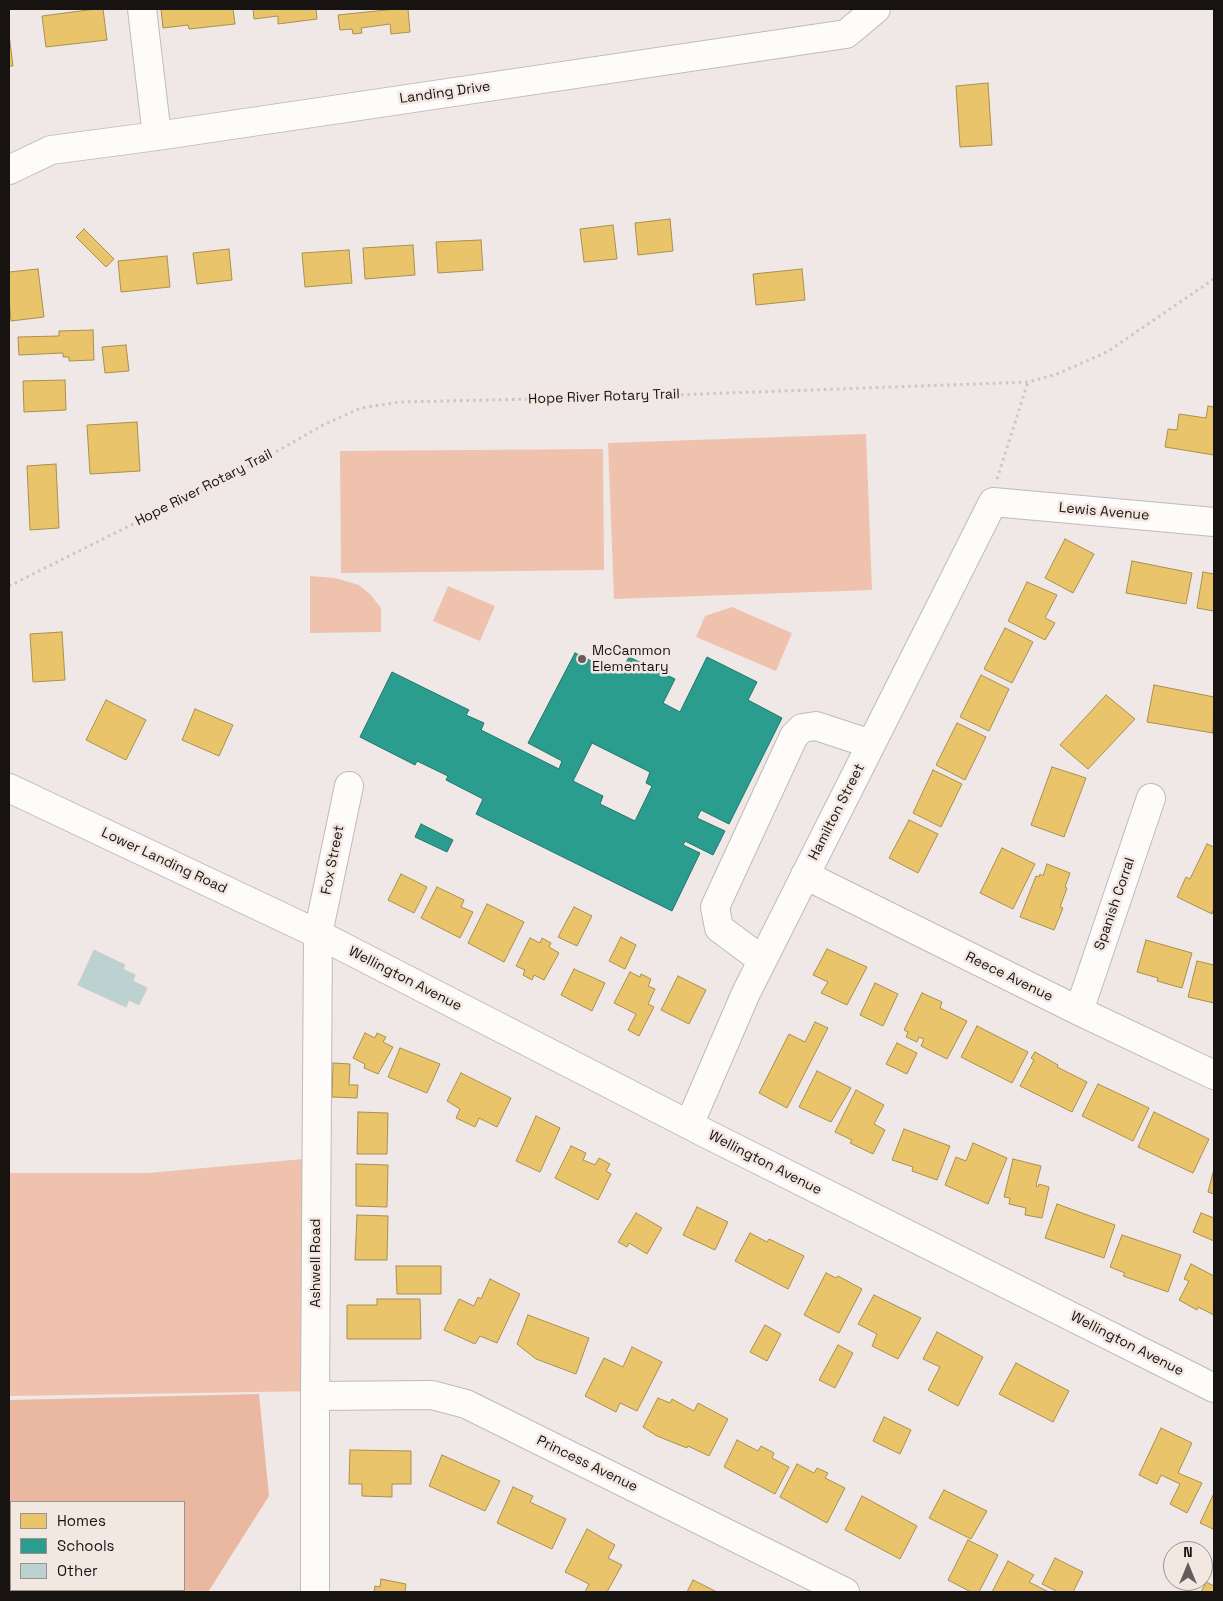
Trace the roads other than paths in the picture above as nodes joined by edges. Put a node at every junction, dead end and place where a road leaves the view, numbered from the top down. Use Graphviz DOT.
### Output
graph roads {
  1 [pos="142,9"];
  2 [pos="876,9"];
  3 [pos="157,136"];
  4 [pos="9,170"];
  5 [pos="993,502"];
  6 [pos="1214,522"];
  7 [pos="871,744"];
  8 [pos="348,786"];
  9 [pos="9,788"];
  10 [pos="1151,798"];
  11 [pos="805,875"];
  12 [pos="318,934"];
  13 [pos="762,960"];
  14 [pos="1078,1011"];
  15 [pos="1214,1075"];
  16 [pos="688,1125"];
  17 [pos="1214,1388"];
  18 [pos="314,1396"];
  19 [pos="316,1592"];
  20 [pos="845,1592"];
  1 -- 3 [label="street"];
  2 -- 3 [label="street, Landing Drive"];
  3 -- 4 [label="street, Landing Drive"];
  5 -- 6 [label="street, Lewis Avenue"];
  5 -- 7 [label="street, Hamilton Street"];
  7 -- 11 [label="street, Hamilton Street"];
  7 -- 13 [label="street"];
  8 -- 12 [label="street, Fox Street"];
  9 -- 12 [label="street, Lower Landing Road"];
  10 -- 14 [label="street, Spanish Corral"];
  11 -- 13 [label="street, Hamilton Street"];
  11 -- 14 [label="street, Reece Avenue"];
  12 -- 16 [label="street, Wellington Avenue"];
  12 -- 18 [label="street, Ashwell Road"];
  13 -- 16 [label="street, Hamilton Street"];
  14 -- 15 [label="street, Reece Avenue"];
  16 -- 17 [label="street, Wellington Avenue"];
  18 -- 19 [label="street, Ashwell Road"];
  18 -- 20 [label="street, Princess Avenue"];
}
